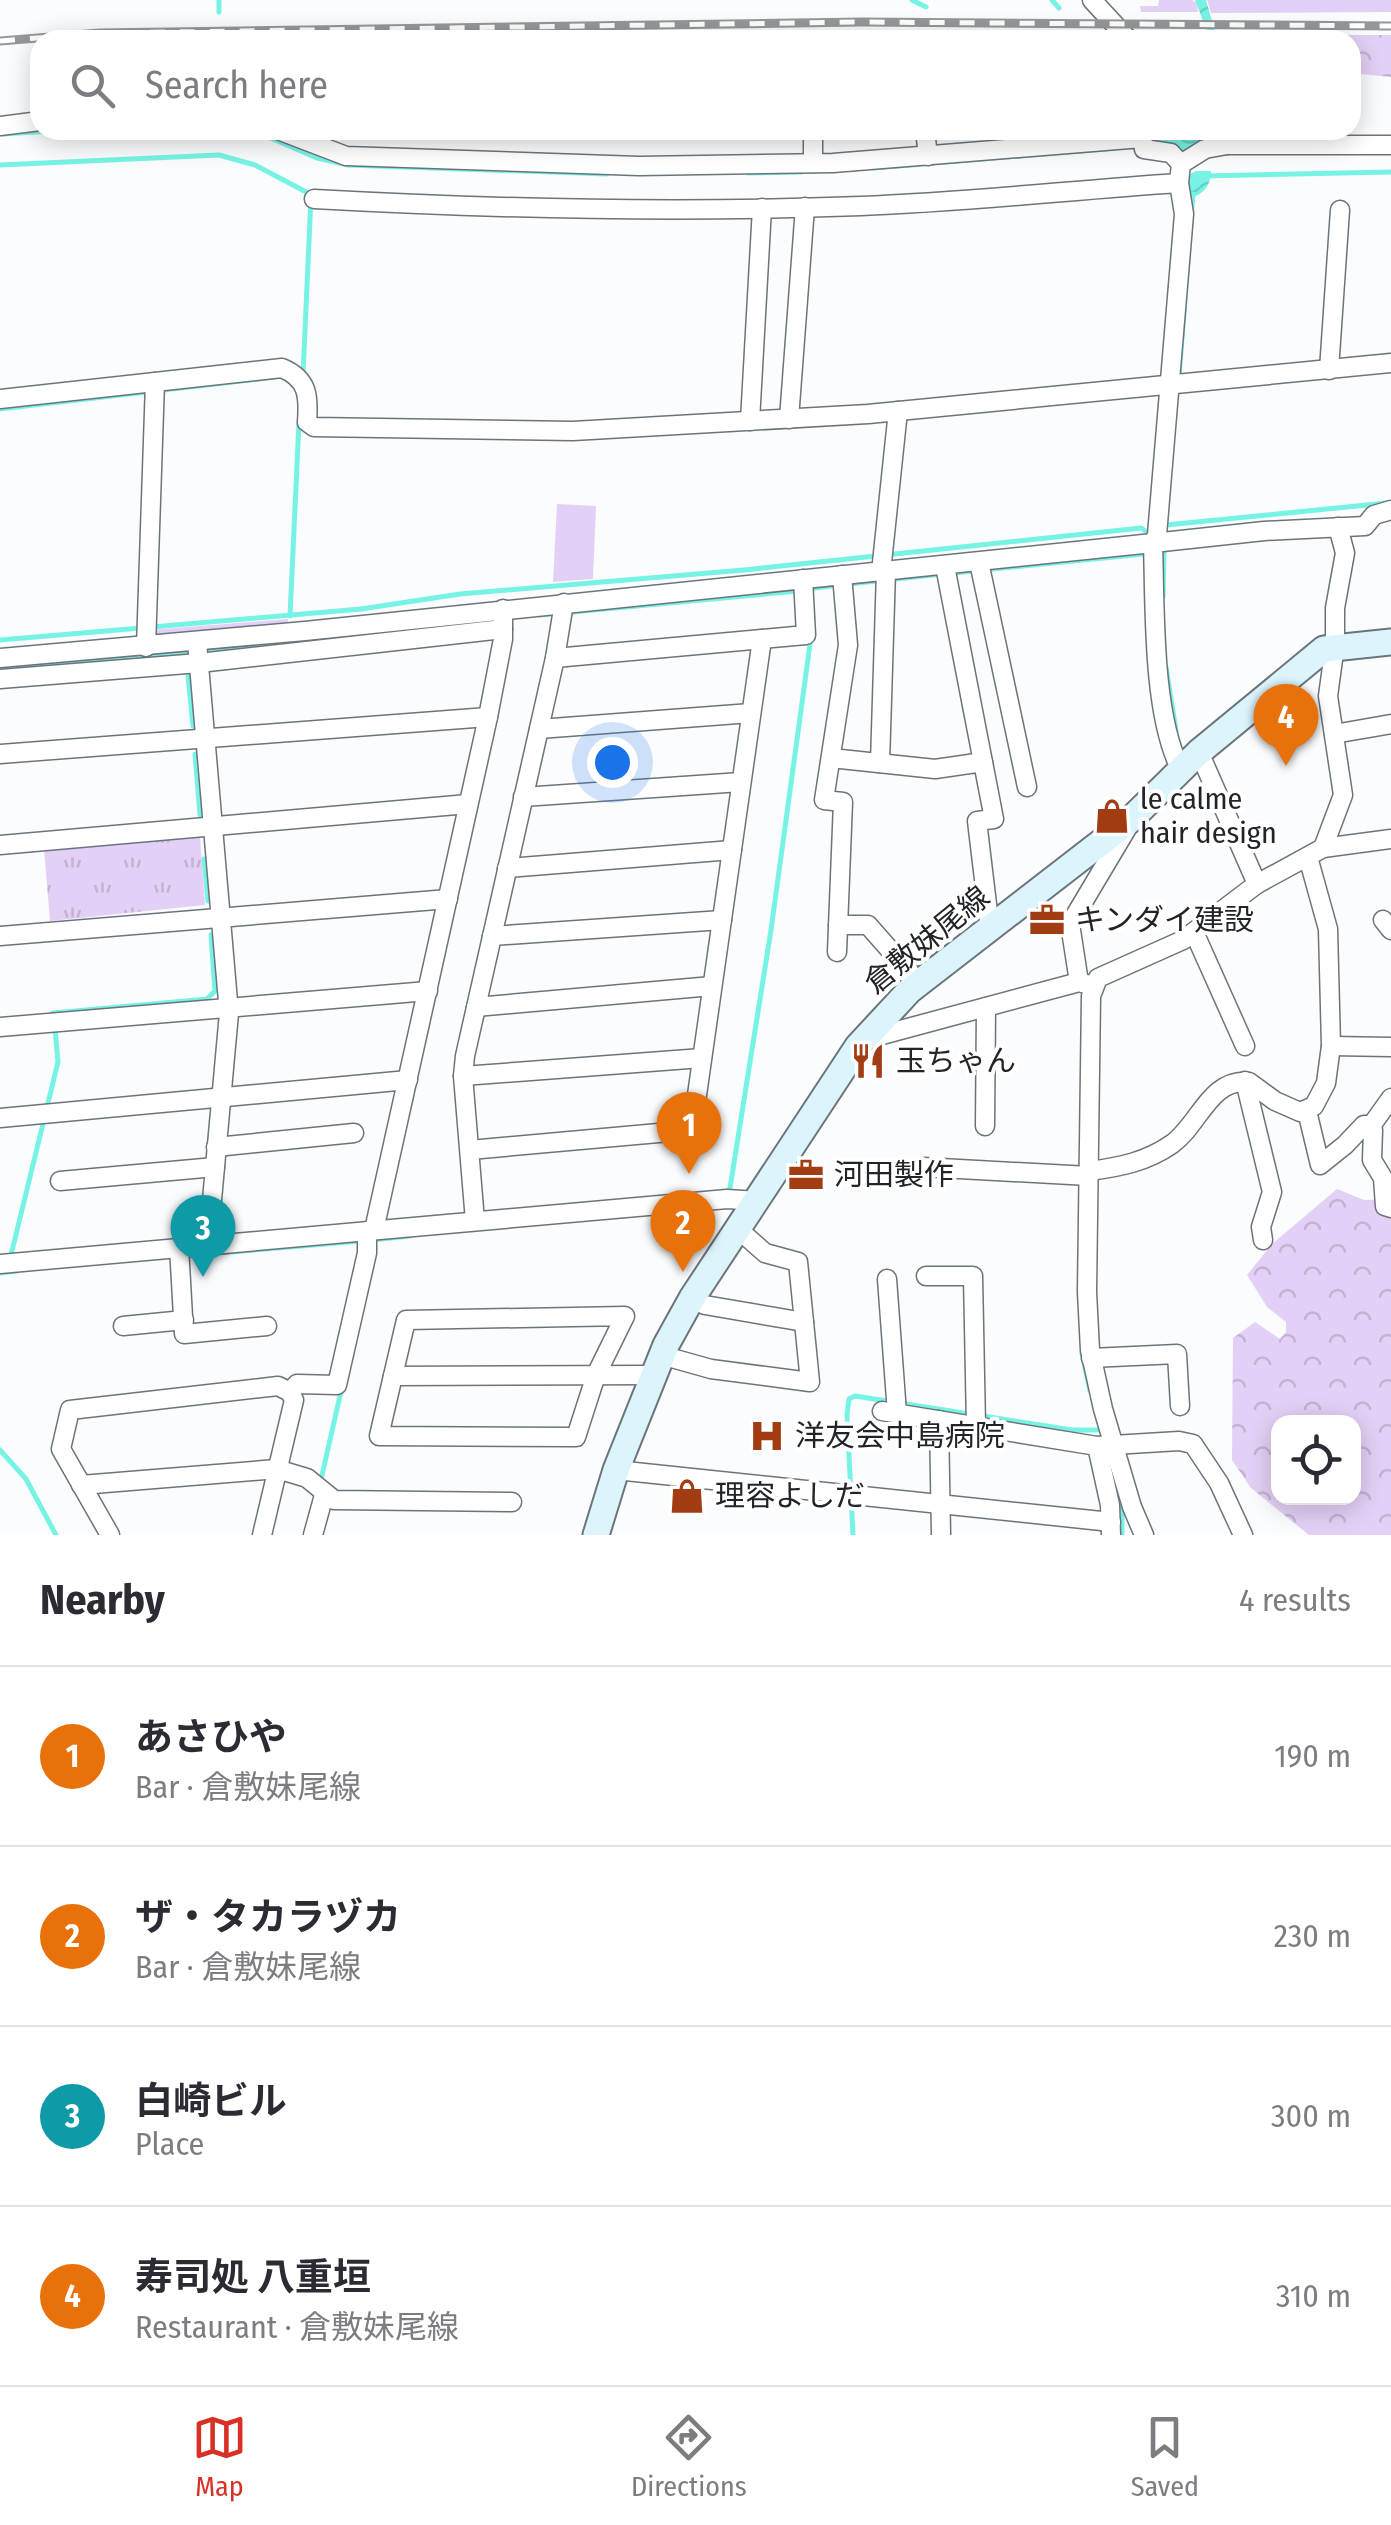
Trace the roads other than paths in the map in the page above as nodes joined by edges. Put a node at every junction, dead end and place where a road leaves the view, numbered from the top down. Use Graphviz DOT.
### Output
graph roads {
  1 [pos="1092,0"];
  2 [pos="1120,30"];
  3 [pos="30,123"];
  4 [pos="0,126"];
  5 [pos="300,140"];
  6 [pos="813,140"];
  7 [pos="926,140"];
  8 [pos="1092,140"];
  9 [pos="1142,140"];
  10 [pos="1215,140"];
  11 [pos="1283,140"];
  12 [pos="1391,145"];
  13 [pos="928,156"];
  14 [pos="813,163"];
  15 [pos="1184,167"];
  16 [pos="314,200"];
  17 [pos="805,207"];
  18 [pos="762,208"];
  19 [pos="1340,210"];
  20 [pos="1391,363"];
  21 [pos="1329,370"];
  22 [pos="1176,384"];
  23 [pos="155,390"];
  24 [pos="0,400"];
  25 [pos="898,411"];
  26 [pos="788,419"];
  27 [pos="750,421"];
  28 [pos="1391,510"];
  29 [pos="1338,527"];
  30 [pos="1158,546"];
  31 [pos="884,568"];
  32 [pos="980,568"];
  33 [pos="946,571"];
  34 [pos="843,582"];
  35 [pos="804,586"];
  36 [pos="563,610"];
  37 [pos="503,620"];
  38 [pos="762,639"];
  39 [pos="1391,642"];
  40 [pos="1335,646"];
  41 [pos="146,647"];
  42 [pos="198,652"];
  43 [pos="0,658"];
  44 [pos="554,658"];
  45 [pos="0,679"];
  46 [pos="751,713"];
  47 [pos="488,717"];
  48 [pos="1391,724"];
  49 [pos="538,729"];
  50 [pos="1334,734"];
  51 [pos="206,738"];
  52 [pos="0,754"];
  53 [pos="831,758"];
  54 [pos="1190,761"];
  55 [pos="982,762"];
  56 [pos="880,763"];
  57 [pos="742,782"];
  58 [pos="1027,788"];
  59 [pos="523,797"];
  60 [pos="468,804"];
  61 [pos="1130,820"];
  62 [pos="213,828"];
  63 [pos="1391,839"];
  64 [pos="0,845"];
  65 [pos="732,850"];
  66 [pos="1316,852"];
  67 [pos="507,868"];
  68 [pos="1258,884"];
  69 [pos="448,899"];
  70 [pos="221,918"];
  71 [pos="722,920"];
  72 [pos="838,925"];
  73 [pos="990,929"];
  74 [pos="1194,932"];
  75 [pos="0,936"];
  76 [pos="492,936"];
  77 [pos="837,952"];
  78 [pos="919,983"];
  79 [pos="1086,984"];
  80 [pos="712,986"];
  81 [pos="428,992"];
  82 [pos="229,1006"];
  83 [pos="476,1007"];
  84 [pos="986,1007"];
  85 [pos="0,1028"];
  86 [pos="868,1034"];
  87 [pos="1245,1046"];
  88 [pos="1330,1046"];
  89 [pos="1391,1047"];
  90 [pos="702,1058"];
  91 [pos="464,1076"];
  92 [pos="408,1080"];
  93 [pos="1245,1081"];
  94 [pos="1391,1098"];
  95 [pos="220,1100"];
  96 [pos="1307,1112"];
  97 [pos="2,1123"];
  98 [pos="985,1126"];
  99 [pos="1371,1126"];
  100 [pos="354,1133"];
  101 [pos="216,1147"];
  102 [pos="470,1150"];
  103 [pos="923,1166"];
  104 [pos="215,1167"];
  105 [pos="1085,1175"];
  106 [pos="60,1181"];
  107 [pos="758,1202"];
  108 [pos="1391,1208"];
  109 [pos="475,1221"];
  110 [pos="739,1230"];
  111 [pos="369,1235"];
  112 [pos="1263,1240"];
  113 [pos="208,1244"];
  114 [pos="180,1254"];
  115 [pos="0,1264"];
  116 [pos="926,1276"];
  117 [pos="887,1279"];
  118 [pos="698,1302"];
  119 [pos="184,1320"];
  120 [pos="804,1322"];
  121 [pos="122,1326"];
  122 [pos="267,1326"];
  123 [pos="1091,1358"];
  124 [pos="663,1362"];
  125 [pos="596,1375"];
  126 [pos="393,1376"];
  127 [pos="290,1392"];
  128 [pos="1180,1406"];
  129 [pos="976,1418"];
  130 [pos="939,1420"];
  131 [pos="1106,1446"];
  132 [pos="277,1469"];
  133 [pos="616,1470"];
  134 [pos="82,1484"];
  135 [pos="321,1491"];
  136 [pos="512,1502"];
  137 [pos="940,1502"];
  138 [pos="1110,1528"];
  139 [pos="110,1535"];
  140 [pos="262,1535"];
  141 [pos="313,1535"];
  142 [pos="596,1535"];
  143 [pos="941,1535"];
  144 [pos="1144,1535"];
  145 [pos="1243,1535"];
  1 -- 2 [label="street"];
  3 -- 4 [label="street"];
  5 -- 14 [label="street"];
  6 -- 14 [label="street"];
  7 -- 13 [label="street"];
  8 -- 13 [label="street"];
  9 -- 15 [label="street"];
  10 -- 15 [label="street"];
  11 -- 12 [label="street"];
  13 -- 14 [label="street"];
  15 -- 17 [label="street"];
  15 -- 22 [label="street"];
  16 -- 18 [label="street"];
  17 -- 18 [label="street"];
  17 -- 26 [label="street"];
  18 -- 27 [label="street"];
  19 -- 21 [label="street"];
  20 -- 21 [label="street"];
  21 -- 22 [label="street"];
  22 -- 25 [label="street"];
  22 -- 30 [label="street"];
  23 -- 24 [label="street"];
  23 -- 27 [label="street"];
  23 -- 41 [label="street"];
  25 -- 26 [label="street"];
  25 -- 31 [label="street"];
  26 -- 27 [label="street"];
  28 -- 29 [label="street"];
  29 -- 30 [label="street"];
  29 -- 40 [label="street"];
  30 -- 32 [label="street"];
  30 -- 54 [label="street"];
  31 -- 33 [label="street"];
  31 -- 34 [label="street"];
  31 -- 56 [label="street"];
  32 -- 33 [label="street"];
  32 -- 58 [label="street"];
  33 -- 55 [label="street"];
  34 -- 35 [label="street"];
  34 -- 53 [label="street"];
  35 -- 36 [label="street"];
  35 -- 38 [label="street"];
  36 -- 37 [label="street"];
  36 -- 44 [label="street"];
  37 -- 42 [label="street"];
  37 -- 47 [label="street"];
  38 -- 44 [label="street"];
  38 -- 46 [label="street"];
  39 -- 40 [label="main road, 倉敷妹尾線"];
  40 -- 50 [label="street"];
  40 -- 54 [label="main road, 倉敷妹尾線"];
  41 -- 42 [label="street"];
  41 -- 43 [label="street"];
  42 -- 45 [label="street"];
  42 -- 51 [label="street"];
  44 -- 49 [label="street"];
  46 -- 49 [label="street"];
  46 -- 57 [label="street"];
  47 -- 51 [label="street"];
  47 -- 60 [label="street"];
  48 -- 50 [label="street"];
  49 -- 59 [label="street"];
  50 -- 66 [label="street"];
  51 -- 52 [label="street"];
  51 -- 62 [label="street"];
  53 -- 56 [label="street"];
  53 -- 72 [label="street"];
  54 -- 61 [label="main road, 倉敷妹尾線"];
  54 -- 68 [label="street"];
  55 -- 56 [label="street"];
  55 -- 73 [label="street"];
  57 -- 59 [label="street"];
  57 -- 65 [label="street"];
  59 -- 67 [label="street"];
  60 -- 62 [label="street"];
  60 -- 69 [label="street"];
  61 -- 73 [label="main road, 倉敷妹尾線"];
  61 -- 79 [label="street"];
  62 -- 64 [label="street"];
  62 -- 70 [label="street"];
  63 -- 66 [label="street"];
  65 -- 67 [label="street"];
  65 -- 71 [label="street"];
  66 -- 68 [label="street"];
  66 -- 88 [label="street"];
  67 -- 76 [label="street"];
  68 -- 74 [label="street"];
  69 -- 70 [label="street"];
  69 -- 81 [label="street"];
  70 -- 75 [label="street"];
  70 -- 82 [label="street"];
  71 -- 76 [label="street"];
  71 -- 80 [label="street"];
  72 -- 77 [label="street"];
  72 -- 78 [label="street"];
  73 -- 78 [label="main road, 倉敷妹尾線"];
  74 -- 79 [label="street"];
  74 -- 87 [label="street"];
  76 -- 83 [label="street"];
  78 -- 86 [label="main road, 倉敷妹尾線"];
  79 -- 84 [label="street"];
  79 -- 105 [label="street"];
  80 -- 83 [label="street"];
  80 -- 90 [label="street"];
  81 -- 82 [label="street"];
  81 -- 92 [label="street"];
  82 -- 85 [label="street"];
  82 -- 95 [label="street"];
  83 -- 91 [label="street"];
  84 -- 86 [label="street"];
  84 -- 98 [label="street"];
  86 -- 107 [label="main road, 倉敷妹尾線"];
  88 -- 89 [label="street"];
  88 -- 96 [label="street"];
  90 -- 91 [label="street"];
  90 -- 102 [label="street"];
  91 -- 102 [label="street"];
  92 -- 95 [label="street"];
  92 -- 111 [label="street"];
  93 -- 96 [label="street"];
  93 -- 105 [label="street"];
  93 -- 112 [label="street"];
  94 -- 99 [label="street"];
  95 -- 97 [label="street"];
  95 -- 101 [label="street"];
  96 -- 99 [label="street"];
  99 -- 108 [label="street"];
  100 -- 101 [label="street"];
  101 -- 104 [label="street"];
  102 -- 109 [label="street"];
  103 -- 105 [label="street"];
  104 -- 106 [label="street"];
  104 -- 113 [label="street"];
  105 -- 123 [label="street"];
  107 -- 109 [label="street"];
  107 -- 110 [label="main road, 倉敷妹尾線"];
  109 -- 111 [label="street"];
  110 -- 118 [label="main road, 倉敷妹尾線"];
  110 -- 120 [label="street"];
  111 -- 113 [label="street"];
  111 -- 127 [label="street"];
  113 -- 114 [label="street"];
  114 -- 115 [label="street"];
  114 -- 119 [label="street"];
  116 -- 129 [label="street"];
  117 -- 130 [label="street"];
  118 -- 120 [label="street"];
  118 -- 124 [label="main road, 倉敷妹尾線"];
  119 -- 121 [label="street"];
  119 -- 122 [label="street"];
  120 -- 124 [label="street"];
  123 -- 128 [label="street"];
  123 -- 131 [label="street"];
  124 -- 125 [label="street"];
  124 -- 133 [label="main road, 倉敷妹尾線"];
  125 -- 126 [label="street"];
  125 -- 126 [label="street"];
  125 -- 126 [label="street"];
  127 -- 132 [label="street"];
  127 -- 134 [label="street"];
  129 -- 130 [label="street"];
  129 -- 131 [label="street"];
  130 -- 137 [label="street"];
  131 -- 138 [label="street"];
  131 -- 144 [label="street"];
  131 -- 145 [label="street"];
  132 -- 134 [label="street"];
  132 -- 135 [label="street"];
  132 -- 140 [label="street"];
  133 -- 137 [label="street"];
  133 -- 142 [label="main road, 倉敷妹尾線"];
  134 -- 139 [label="street"];
  135 -- 136 [label="street"];
  135 -- 141 [label="street"];
  137 -- 138 [label="street"];
  137 -- 143 [label="street"];
}
